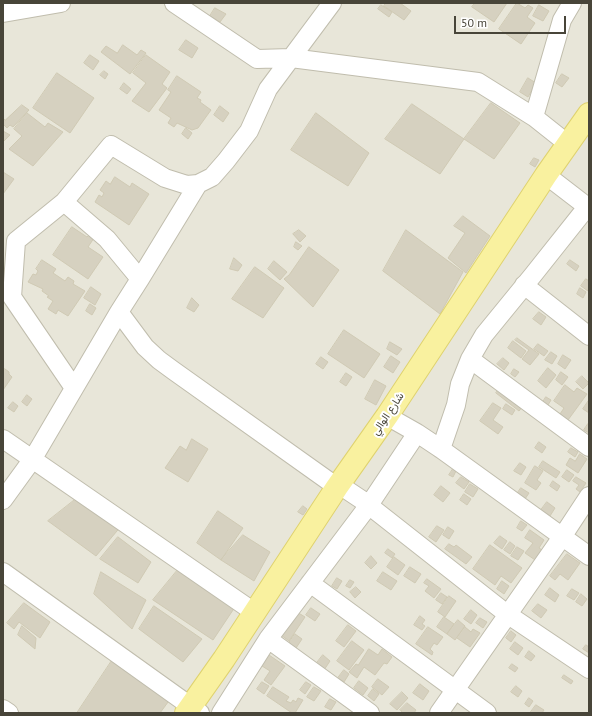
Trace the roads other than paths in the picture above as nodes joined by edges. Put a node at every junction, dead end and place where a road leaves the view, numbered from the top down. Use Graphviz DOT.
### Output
graph roads {
  1 [pos="60,3"];
  2 [pos="174,3"];
  3 [pos="332,3"];
  4 [pos="572,3"];
  5 [pos="3,13"];
  6 [pos="291,58"];
  7 [pos="589,114"];
  8 [pos="534,117"];
  9 [pos="568,144"];
  10 [pos="546,175"];
  11 [pos="198,184"];
  12 [pos="64,202"];
  13 [pos="588,207"];
  14 [pos="10,237"];
  15 [pos="140,279"];
  16 [pos="524,286"];
  17 [pos="119,312"];
  18 [pos="589,336"];
  19 [pos="470,359"];
  20 [pos="74,388"];
  21 [pos="387,416"];
  22 [pos="417,433"];
  23 [pos="3,439"];
  24 [pos="589,447"];
  25 [pos="441,449"];
  26 [pos="32,460"];
  27 [pos="342,488"];
  28 [pos="589,496"];
  29 [pos="3,500"];
  30 [pos="366,503"];
  31 [pos="562,537"];
  32 [pos="589,556"];
  33 [pos="3,572"];
  34 [pos="310,583"];
  35 [pos="254,612"];
  36 [pos="507,614"];
  37 [pos="268,640"];
  38 [pos="589,669"];
  39 [pos="456,690"];
  40 [pos="3,708"];
  41 [pos="192,711"];
  42 [pos="9,713"];
  43 [pos="221,713"];
  44 [pos="370,713"];
  45 [pos="439,713"];
  46 [pos="487,713"];
  1 -- 5 [label="street"];
  2 -- 6 [label="street"];
  3 -- 6 [label="street"];
  4 -- 8 [label="street"];
  6 -- 8 [label="street"];
  6 -- 11 [label="street"];
  7 -- 9 [label="main road, شارع الوالي"];
  8 -- 9 [label="street"];
  9 -- 10 [label="main road, شارع الوالي"];
  10 -- 13 [label="street"];
  10 -- 21 [label="main road, شارع الوالي"];
  11 -- 12 [label="street"];
  11 -- 15 [label="street"];
  12 -- 14 [label="street"];
  12 -- 15 [label="street"];
  13 -- 16 [label="street"];
  14 -- 20 [label="street"];
  15 -- 17 [label="street"];
  16 -- 18 [label="street"];
  16 -- 19 [label="street"];
  17 -- 20 [label="street"];
  17 -- 27 [label="street"];
  19 -- 24 [label="street"];
  19 -- 25 [label="street"];
  20 -- 26 [label="street"];
  21 -- 22 [label="street"];
  21 -- 27 [label="main road, شارع الوالي"];
  22 -- 25 [label="street"];
  22 -- 30 [label="street"];
  23 -- 26 [label="street"];
  25 -- 31 [label="street"];
  26 -- 29 [label="street"];
  26 -- 35 [label="street"];
  27 -- 30 [label="street"];
  27 -- 35 [label="main road, شارع الوالي"];
  28 -- 31 [label="street"];
  30 -- 34 [label="street"];
  30 -- 36 [label="street"];
  31 -- 32 [label="street"];
  31 -- 36 [label="street"];
  33 -- 41 [label="street"];
  34 -- 37 [label="street"];
  34 -- 39 [label="street"];
  35 -- 41 [label="main road, شارع الوالي"];
  36 -- 38 [label="street"];
  36 -- 39 [label="street"];
  37 -- 43 [label="street"];
  37 -- 44 [label="street"];
  39 -- 45 [label="street"];
  39 -- 46 [label="street"];
  40 -- 42 [label="street"];
}
